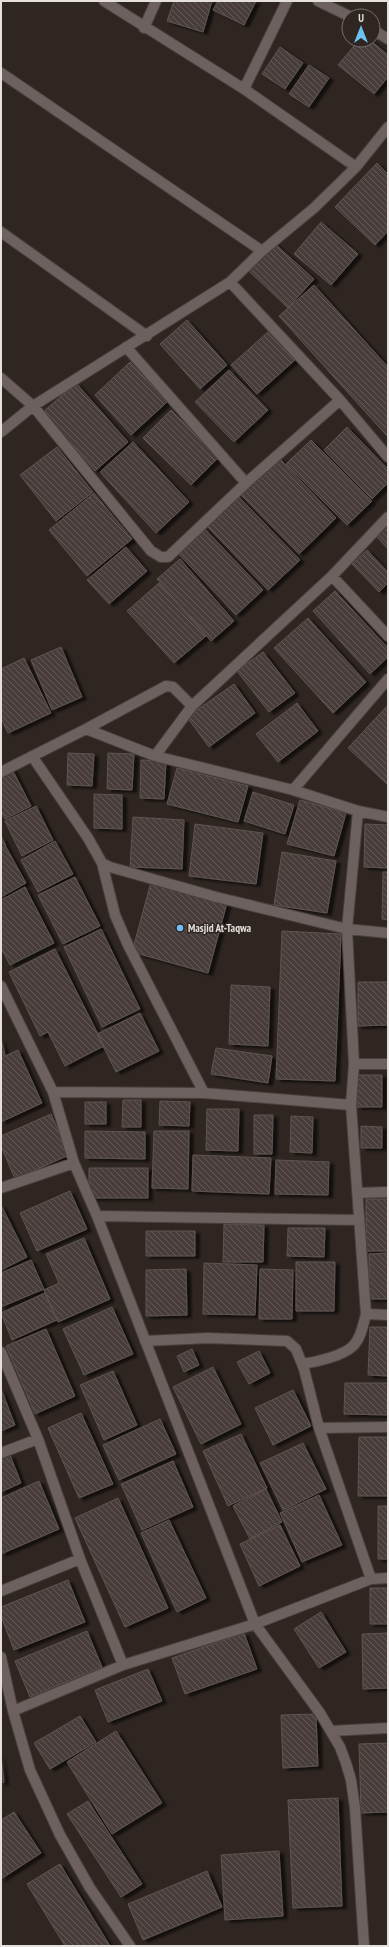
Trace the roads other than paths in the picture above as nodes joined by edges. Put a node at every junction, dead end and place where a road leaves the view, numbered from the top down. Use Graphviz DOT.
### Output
graph roads {
  1 [pos="104,1"];
  2 [pos="156,1"];
  3 [pos="287,1"];
  4 [pos="318,1"];
  5 [pos="341,12"];
  6 [pos="144,28"];
  7 [pos="1,73"];
  8 [pos="244,89"];
  9 [pos="388,127"];
  10 [pos="356,167"];
  11 [pos="1,232"];
  12 [pos="262,251"];
  13 [pos="230,282"];
  14 [pos="147,336"];
  15 [pos="126,347"];
  16 [pos="1,378"];
  17 [pos="340,400"];
  18 [pos="33,406"];
  19 [pos="1,432"];
  20 [pos="388,457"];
  21 [pos="246,483"];
  22 [pos="388,517"];
  23 [pos="332,576"];
  24 [pos="388,636"];
  25 [pos="388,679"];
  26 [pos="192,706"];
  27 [pos="86,730"];
  28 [pos="32,756"];
  29 [pos="154,756"];
  30 [pos="1,772"];
  31 [pos="293,790"];
  32 [pos="358,810"];
  33 [pos="388,817"];
  34 [pos="102,863"];
  35 [pos="347,929"];
  36 [pos="388,933"];
  37 [pos="1,986"];
  38 [pos="354,1064"];
  39 [pos="388,1064"];
  40 [pos="53,1092"];
  41 [pos="204,1093"];
  42 [pos="351,1105"];
  43 [pos="74,1163"];
  44 [pos="1,1188"];
  45 [pos="388,1192"];
  46 [pos="358,1193"];
  47 [pos="97,1216"];
  48 [pos="359,1220"];
  49 [pos="366,1314"];
  50 [pos="388,1314"];
  51 [pos="145,1341"];
  52 [pos="1,1352"];
  53 [pos="302,1364"];
  54 [pos="388,1427"];
  55 [pos="319,1428"];
  56 [pos="38,1439"];
  57 [pos="1,1453"];
  58 [pos="80,1559"];
  59 [pos="388,1578"];
  60 [pos="371,1579"];
  61 [pos="1,1591"];
  62 [pos="255,1624"];
  63 [pos="1,1657"];
  64 [pos="124,1664"];
  65 [pos="13,1711"];
  66 [pos="388,1728"];
  67 [pos="331,1731"];
  68 [pos="130,1946"];
  69 [pos="364,1946"];
  1 -- 6 [label="street"];
  2 -- 6 [label="street"];
  3 -- 8 [label="street"];
  4 -- 5 [label="street"];
  6 -- 8 [label="street"];
  7 -- 12 [label="street"];
  8 -- 10 [label="street"];
  9 -- 10 [label="street"];
  10 -- 12 [label="street"];
  11 -- 14 [label="street"];
  12 -- 13 [label="street"];
  13 -- 14 [label="street"];
  13 -- 17 [label="street"];
  14 -- 15 [label="street"];
  15 -- 18 [label="street"];
  15 -- 21 [label="street"];
  16 -- 18 [label="street"];
  17 -- 20 [label="street"];
  17 -- 21 [label="street"];
  18 -- 19 [label="street"];
  18 -- 21 [label="street"];
  22 -- 23 [label="street"];
  23 -- 24 [label="street"];
  23 -- 26 [label="street"];
  25 -- 31 [label="street"];
  26 -- 27 [label="street"];
  26 -- 29 [label="street"];
  27 -- 28 [label="street"];
  27 -- 29 [label="street"];
  28 -- 30 [label="street"];
  28 -- 34 [label="street"];
  29 -- 31 [label="street"];
  31 -- 32 [label="street"];
  32 -- 33 [label="street"];
  32 -- 35 [label="street"];
  34 -- 35 [label="street"];
  34 -- 41 [label="street"];
  35 -- 36 [label="street"];
  35 -- 38 [label="street"];
  37 -- 40 [label="street"];
  38 -- 39 [label="street"];
  38 -- 42 [label="street"];
  40 -- 41 [label="street"];
  40 -- 43 [label="street"];
  41 -- 42 [label="street"];
  42 -- 46 [label="street"];
  43 -- 44 [label="street"];
  43 -- 47 [label="street"];
  45 -- 46 [label="street"];
  46 -- 48 [label="street"];
  47 -- 48 [label="street"];
  47 -- 51 [label="street"];
  48 -- 49 [label="street"];
  49 -- 50 [label="street"];
  49 -- 53 [label="street"];
  51 -- 53 [label="street"];
  51 -- 62 [label="street"];
  52 -- 56 [label="street"];
  53 -- 55 [label="street"];
  54 -- 55 [label="street"];
  55 -- 60 [label="street"];
  56 -- 57 [label="street"];
  56 -- 58 [label="street"];
  58 -- 61 [label="street"];
  58 -- 64 [label="street"];
  59 -- 60 [label="street"];
  60 -- 62 [label="street"];
  62 -- 64 [label="street"];
  62 -- 67 [label="street"];
  63 -- 65 [label="street"];
  64 -- 65 [label="street"];
  65 -- 68 [label="street"];
  66 -- 67 [label="street"];
  67 -- 69 [label="street"];
}
